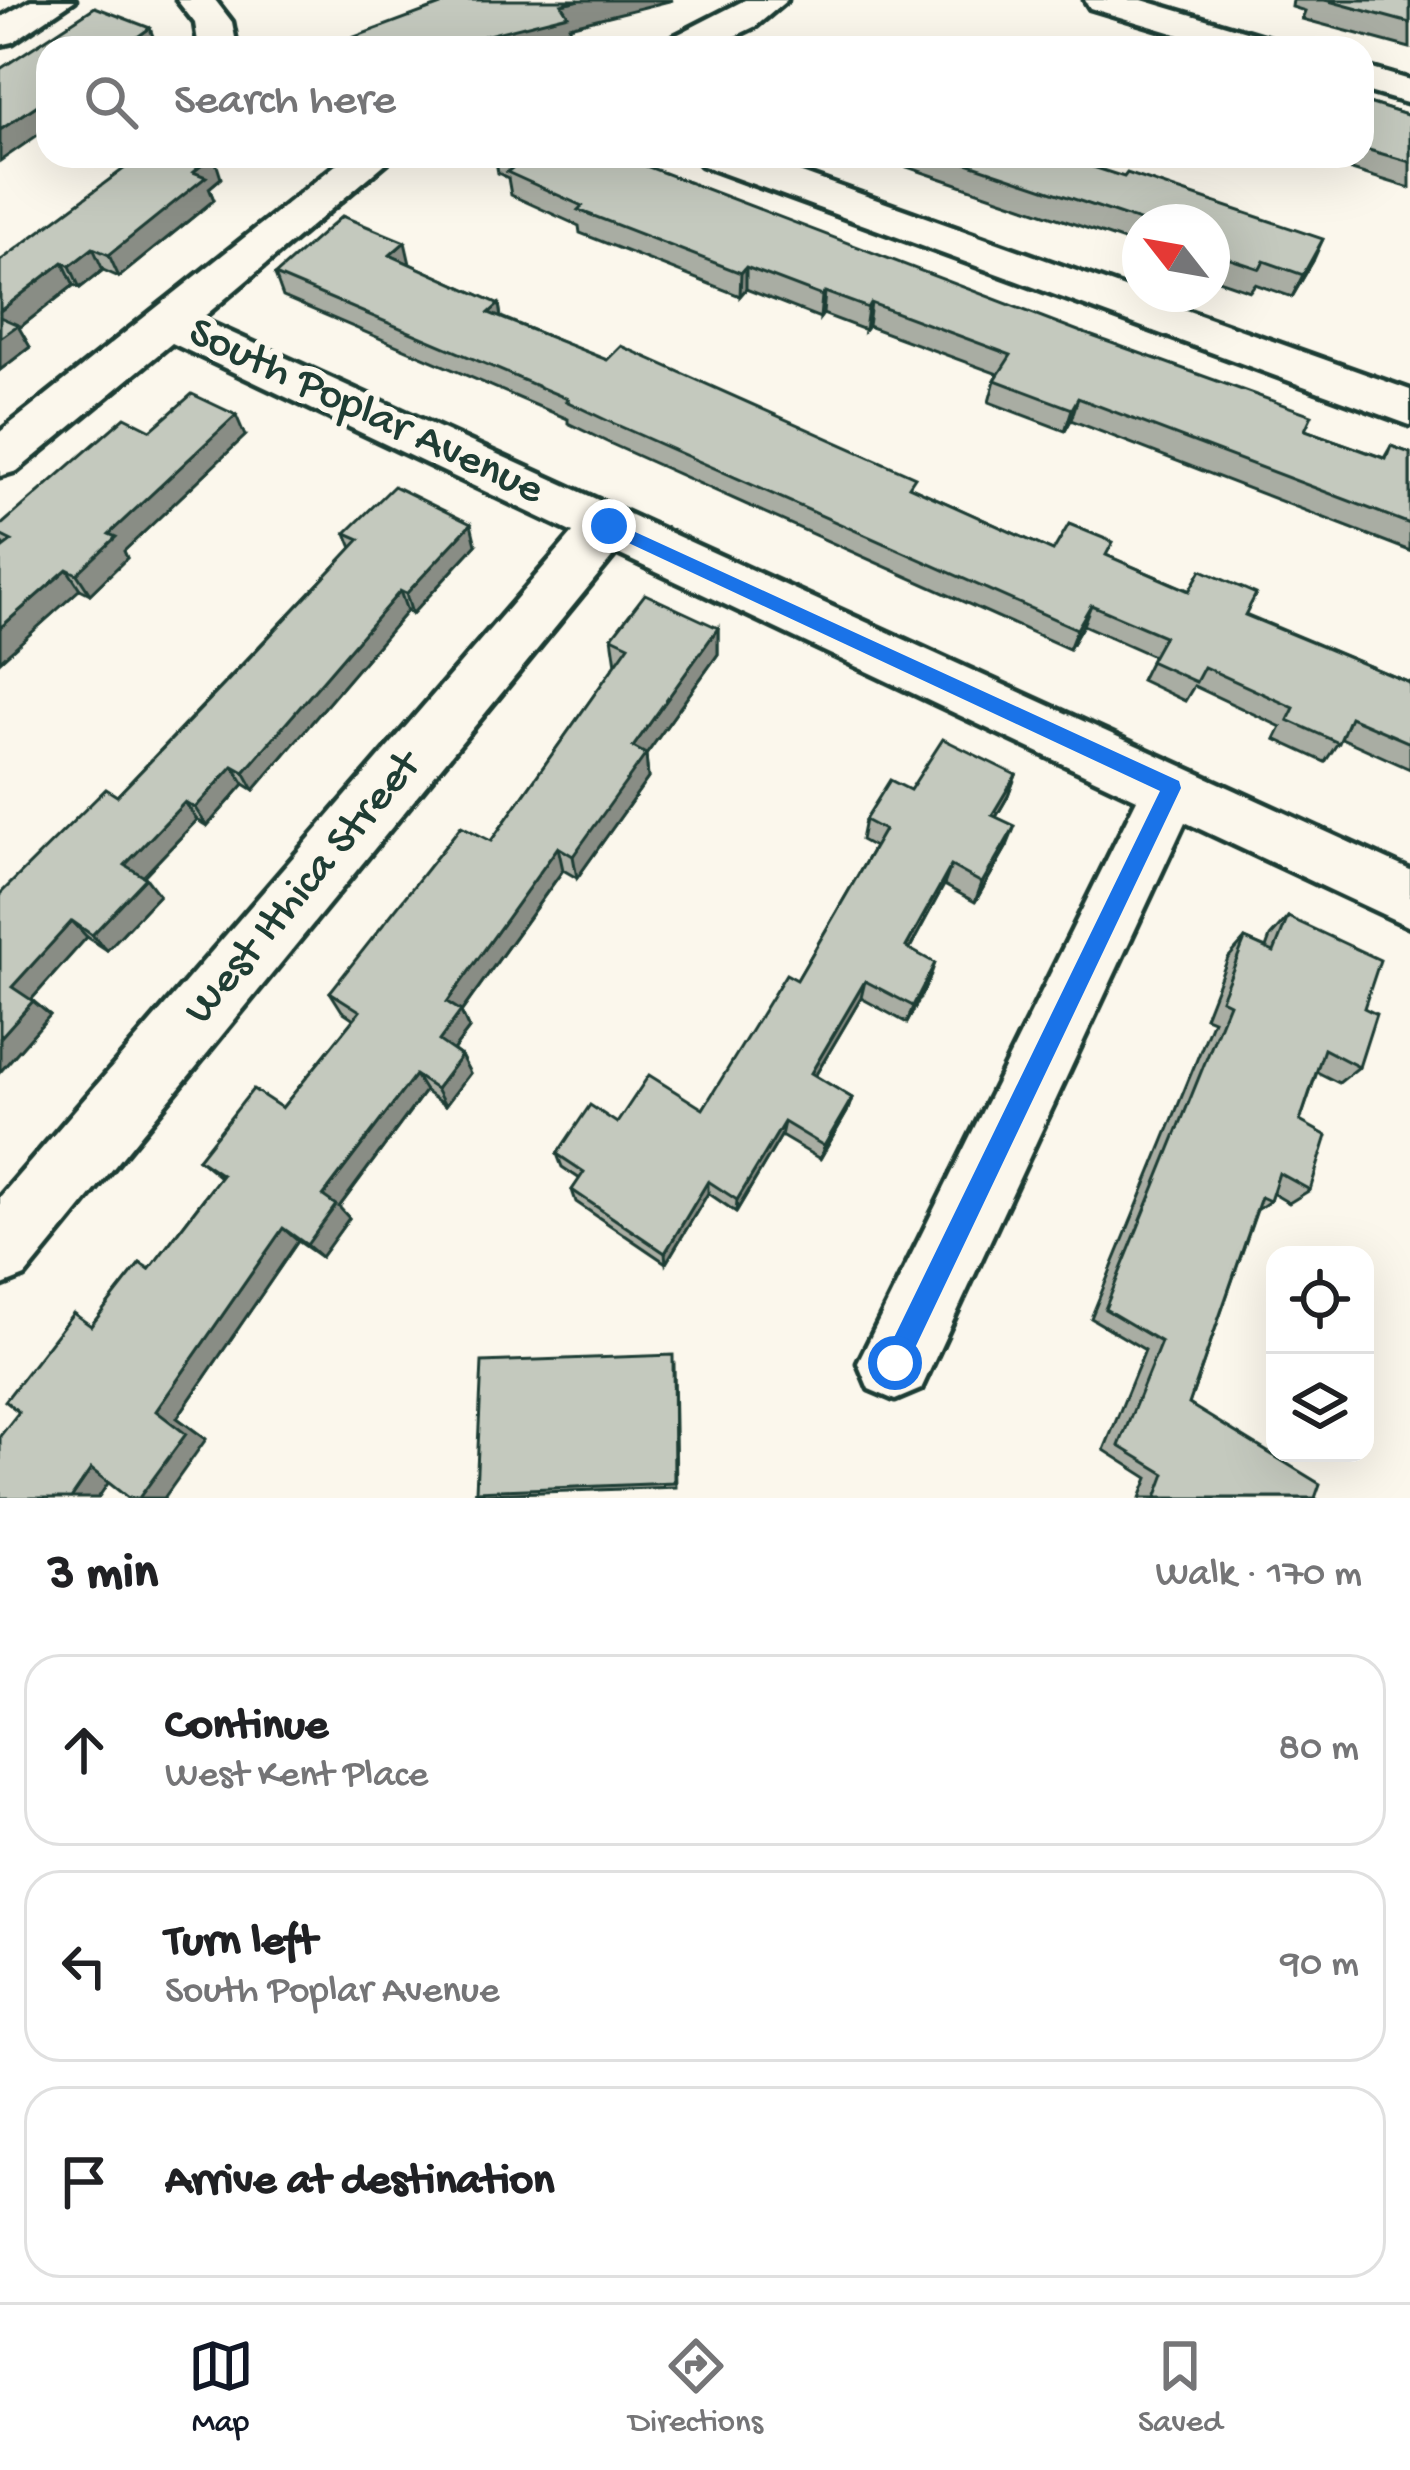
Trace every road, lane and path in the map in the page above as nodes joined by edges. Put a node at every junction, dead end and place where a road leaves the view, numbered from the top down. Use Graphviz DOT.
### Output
graph roads {
  1 [pos="58,0"];
  2 [pos="195,0"];
  3 [pos="769,0"];
  4 [pos="1103,0"];
  5 [pos="0,34"];
  6 [pos="216,36"];
  7 [pos="705,36"];
  8 [pos="1222,36"];
  9 [pos="1374,82"];
  10 [pos="1410,92"];
  11 [pos="340,168"];
  12 [pos="748,168"];
  13 [pos="168,322"];
  14 [pos="1410,408"];
  15 [pos="0,458"];
  16 [pos="609,526"];
  17 [pos="1172,788"];
  18 [pos="1410,899"];
  19 [pos="0,1251"];
  20 [pos="895,1363"];
  1 -- 5 [label="street"];
  2 -- 6 [label="street"];
  3 -- 7 [label="street"];
  4 -- 8 [label="street"];
  9 -- 10 [label="street"];
  11 -- 13 [label="street"];
  12 -- 14 [label="street"];
  13 -- 15 [label="street"];
  13 -- 16 [label="street, South Poplar Avenue"];
  16 -- 17 [label="street, South Poplar Avenue"];
  16 -- 19 [label="street, West Ithica Street"];
  17 -- 18 [label="street, South Poplar Avenue"];
  17 -- 20 [label="street"];
}
